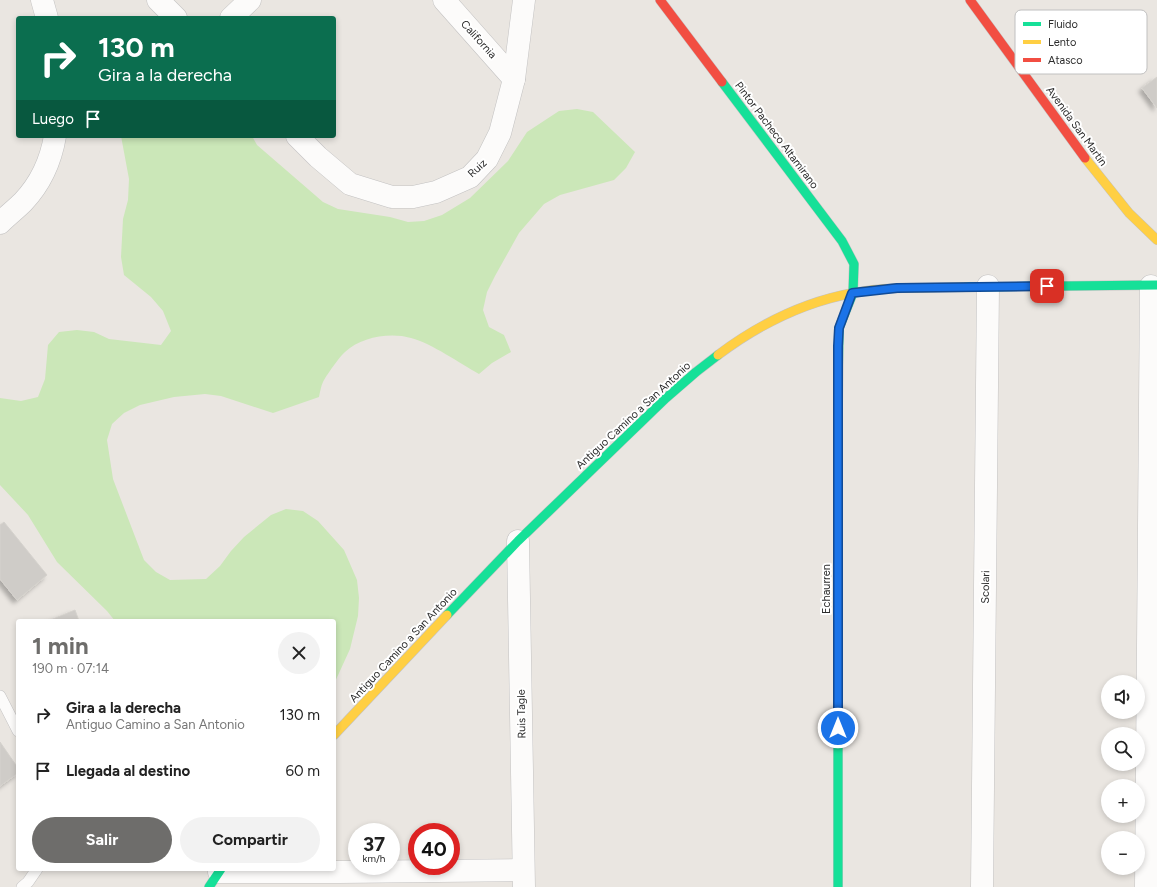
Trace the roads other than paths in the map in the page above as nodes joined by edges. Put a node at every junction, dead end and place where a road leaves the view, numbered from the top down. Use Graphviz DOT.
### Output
graph roads {
  1 [pos="42,0"];
  2 [pos="158,0"];
  3 [pos="250,0"];
  4 [pos="444,0"];
  5 [pos="524,0"];
  6 [pos="660,0"];
  7 [pos="970,0"];
  8 [pos="46,16"];
  9 [pos="174,16"];
  10 [pos="233,16"];
  11 [pos="1015,61"];
  12 [pos="1024,74"];
  13 [pos="514,78"];
  14 [pos="54,138"];
  15 [pos="298,138"];
  16 [pos="0,223"];
  17 [pos="1157,240"];
  18 [pos="988,286"];
  19 [pos="1154,286"];
  20 [pos="852,293"];
  21 [pos="518,541"];
  22 [pos="0,696"];
  23 [pos="16,726"];
  24 [pos="336,734"];
  25 [pos="36,871"];
  26 [pos="216,876"];
  27 [pos="523,879"];
  28 [pos="339,880"];
  29 [pos="22,887"];
  30 [pos="838,887"];
  31 [pos="982,887"];
  32 [pos="1146,887"];
  1 -- 8 [label="street"];
  2 -- 9 [label="street"];
  3 -- 10 [label="street"];
  4 -- 13 [label="street, California"];
  5 -- 13 [label="street, Ruiz"];
  6 -- 20 [label="street, Pintor Pacheco Altamirano"];
  7 -- 11 [label="street, Avenida San Martín"];
  12 -- 17 [label="street, Avenida San Martín"];
  13 -- 15 [label="street, Ruiz"];
  14 -- 16 [label="street"];
  18 -- 19 [label="street, Antiguo Camino a San Antonio"];
  18 -- 20 [label="street, Antiguo Camino a San Antonio"];
  18 -- 31 [label="street, Scolari"];
  19 -- 32 [label="street"];
  20 -- 21 [label="street, Antiguo Camino a San Antonio"];
  20 -- 30 [label="street, Echaurren"];
  21 -- 24 [label="street, Antiguo Camino a San Antonio"];
  21 -- 27 [label="street, Ruis Tagle"];
  22 -- 23 [label="lane"];
  25 -- 29 [label="lane"];
  26 -- 28 [label="street"];
  27 -- 28 [label="street"];
}
